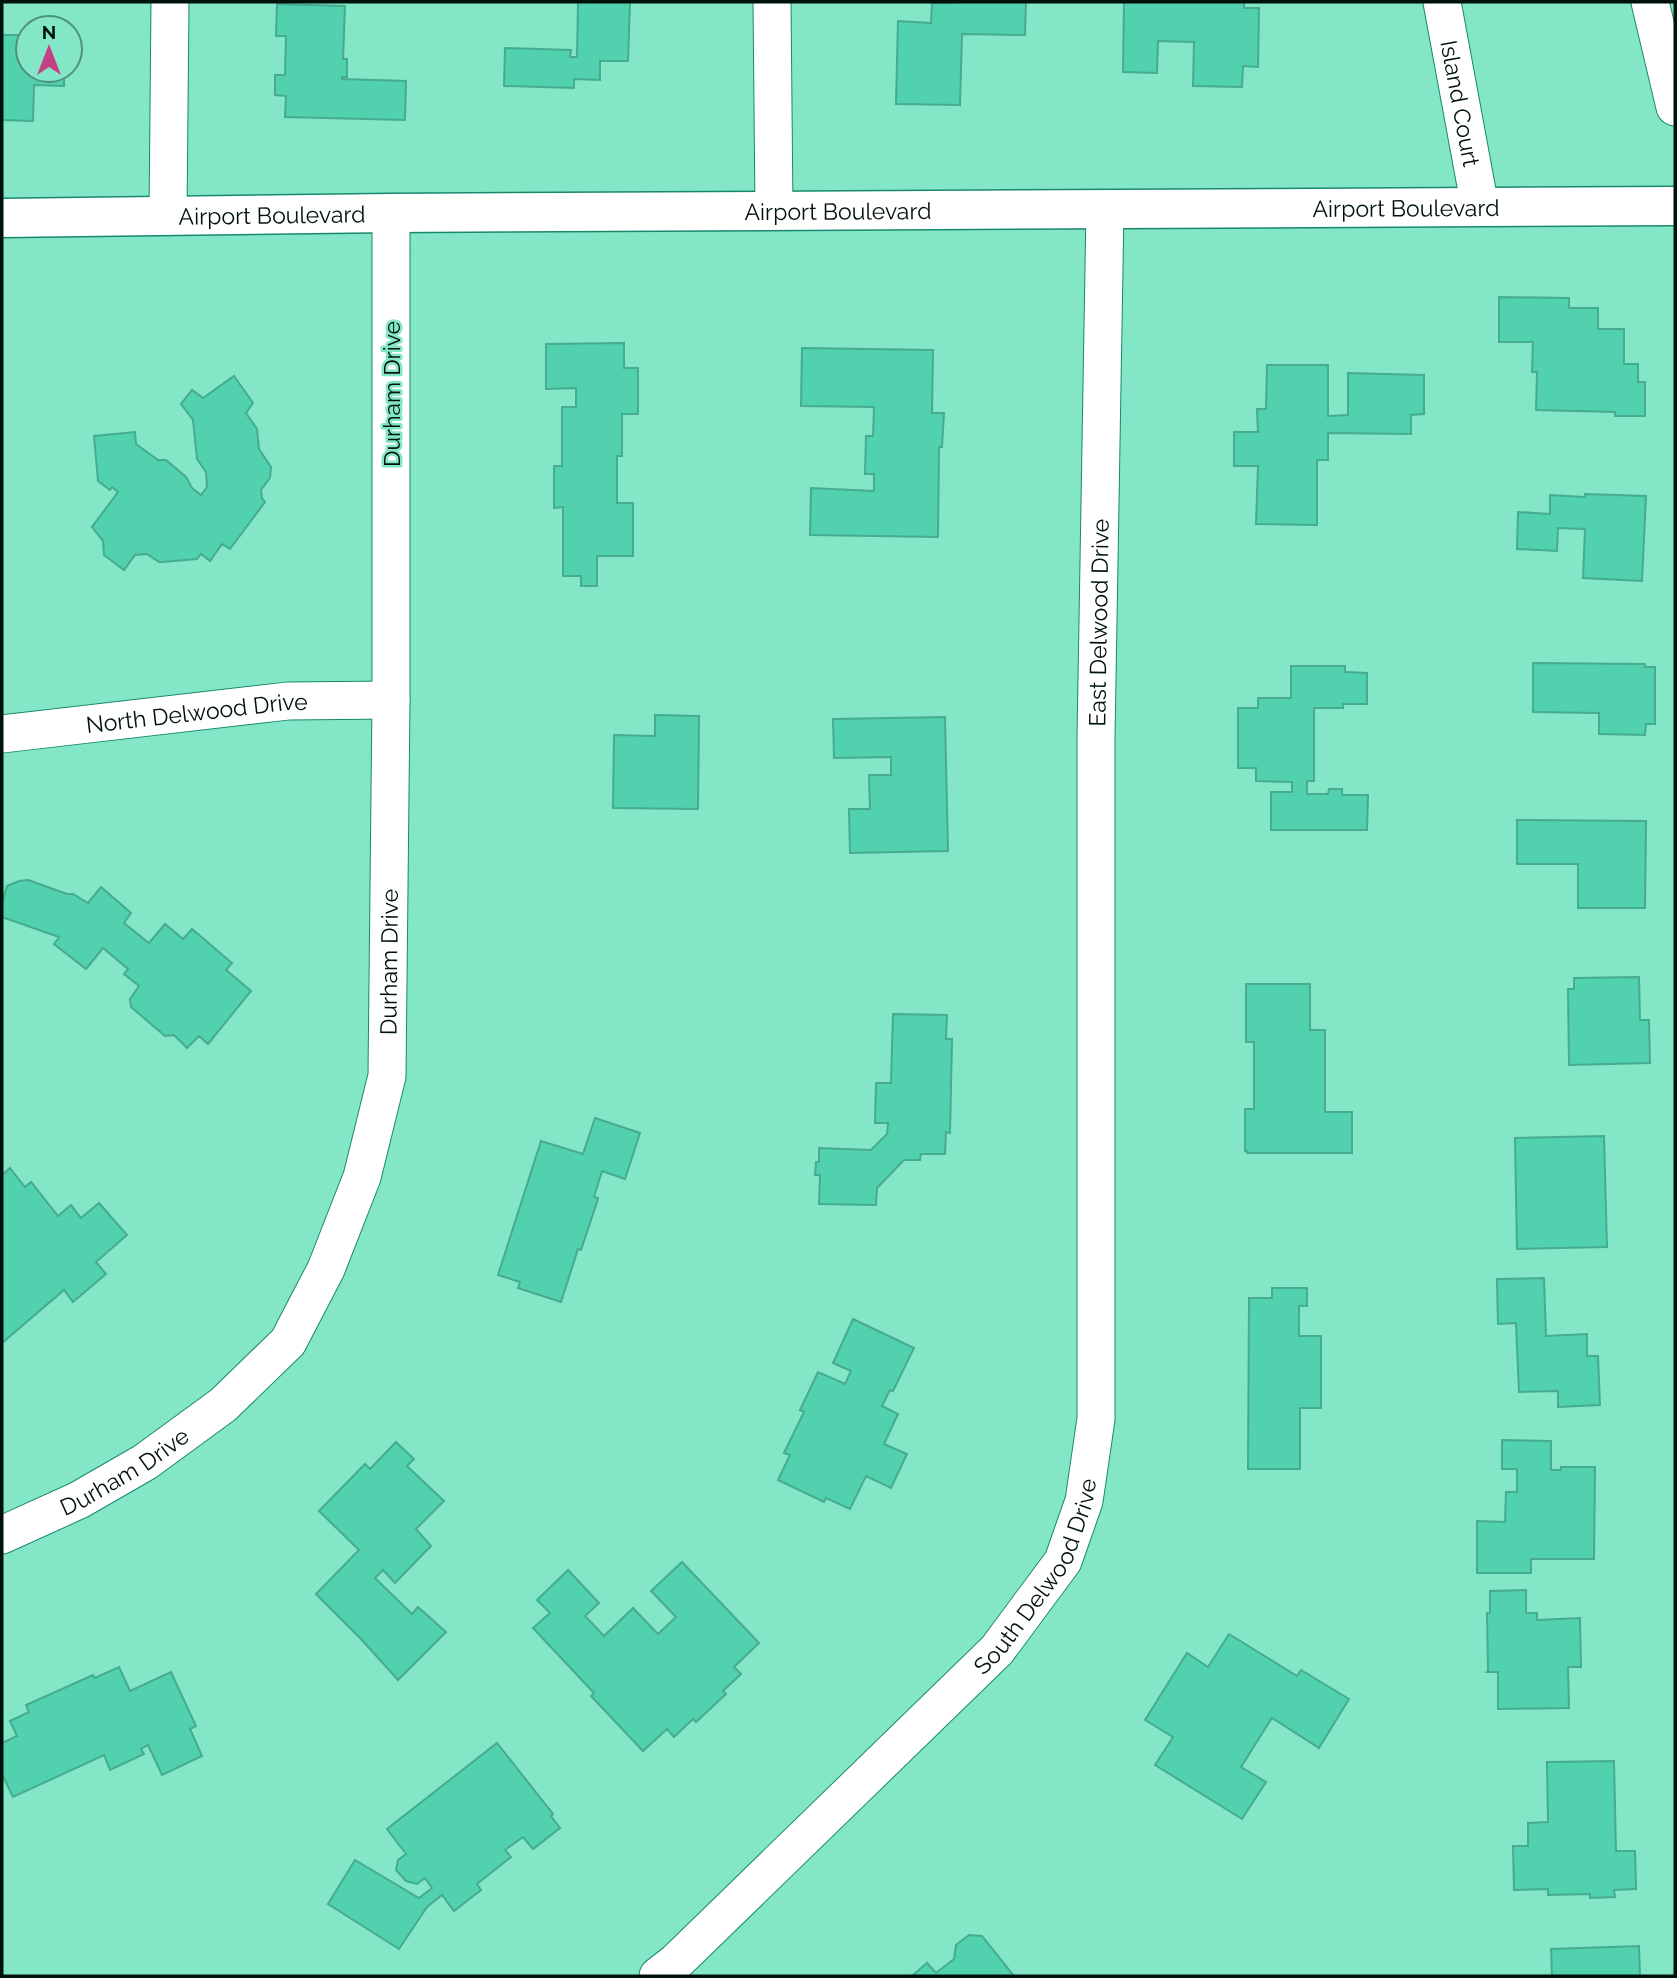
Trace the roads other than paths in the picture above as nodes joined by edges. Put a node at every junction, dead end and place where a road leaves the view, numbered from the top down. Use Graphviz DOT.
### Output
graph roads {
  1 [pos="170,2"];
  2 [pos="772,2"];
  3 [pos="1442,2"];
  4 [pos="1650,2"];
  5 [pos="1675,107"];
  6 [pos="1675,206"];
  7 [pos="1480,207"];
  8 [pos="1105,209"];
  9 [pos="774,211"];
  10 [pos="391,213"];
  11 [pos="168,216"];
  12 [pos="2,219"];
  13 [pos="391,700"];
  14 [pos="2,734"];
  15 [pos="1096,1036"];
  16 [pos="2,1535"];
  17 [pos="657,1976"];
  1 -- 11 [label="street"];
  2 -- 9 [label="street"];
  3 -- 7 [label="street, Island Court"];
  4 -- 5 [label="street"];
  6 -- 7 [label="main road, Airport Boulevard"];
  7 -- 8 [label="main road, Airport Boulevard"];
  8 -- 9 [label="main road, Airport Boulevard"];
  8 -- 15 [label="street, East Delwood Drive"];
  9 -- 10 [label="main road, Airport Boulevard"];
  10 -- 11 [label="main road, Airport Boulevard"];
  10 -- 13 [label="street, Durham Drive"];
  11 -- 12 [label="main road, Airport Boulevard"];
  13 -- 14 [label="street, North Delwood Drive"];
  13 -- 16 [label="street, Durham Drive"];
  15 -- 17 [label="street, South Delwood Drive"];
}
